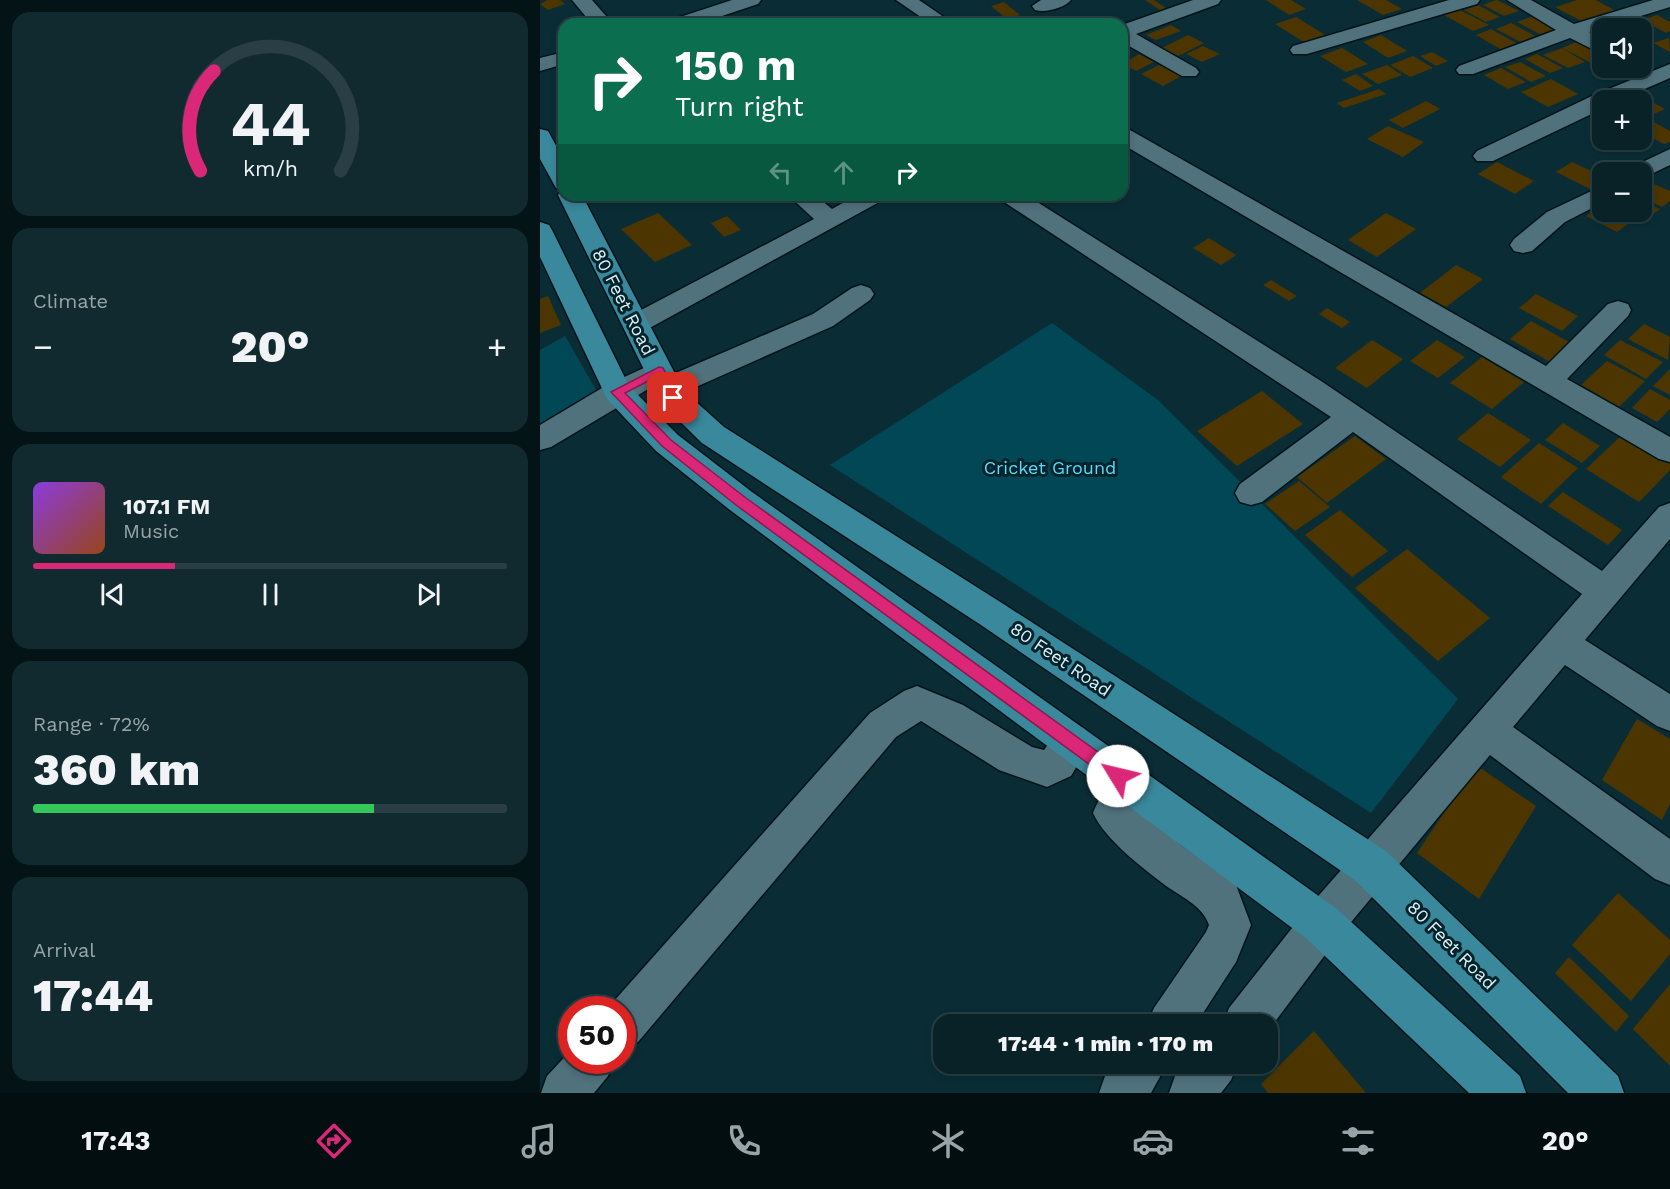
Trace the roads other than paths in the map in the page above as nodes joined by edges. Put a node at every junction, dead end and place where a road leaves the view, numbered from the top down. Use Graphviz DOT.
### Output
graph roads {
  1 [pos="582,0"];
  2 [pos="1061,0"];
  3 [pos="1211,0"];
  4 [pos="1470,0"];
  5 [pos="1517,0"];
  6 [pos="910,1"];
  7 [pos="1670,1"];
  8 [pos="745,6"];
  9 [pos="1042,6"];
  10 [pos="598,18"];
  11 [pos="700,18"];
  12 [pos="935,18"];
  13 [pos="1128,31"];
  14 [pos="1572,31"];
  15 [pos="1128,36"];
  16 [pos="1592,42"];
  17 [pos="1300,50"];
  18 [pos="558,60"];
  19 [pos="540,65"];
  20 [pos="1466,70"];
  21 [pos="1189,72"];
  22 [pos="1657,75"];
  23 [pos="1625,90"];
  24 [pos="1592,106"];
  25 [pos="540,136"];
  26 [pos="1128,138"];
  27 [pos="1485,156"];
  28 [pos="1670,156"];
  29 [pos="1652,166"];
  30 [pos="558,171"];
  31 [pos="1592,198"];
  32 [pos="573,201"];
  33 [pos="807,201"];
  34 [pos="864,201"];
  35 [pos="1018,201"];
  36 [pos="830,220"];
  37 [pos="540,230"];
  38 [pos="1523,245"];
  39 [pos="861,294"];
  40 [pos="1618,310"];
  41 [pos="636,324"];
  42 [pos="663,379"];
  43 [pos="1548,381"];
  44 [pos="617,392"];
  45 [pos="1352,417"];
  46 [pos="540,439"];
  47 [pos="1670,451"];
  48 [pos="1251,493"];
  49 [pos="1667,526"];
  50 [pos="1605,592"];
  51 [pos="1561,644"];
  52 [pos="1670,714"];
  53 [pos="1487,730"];
  54 [pos="1072,742"];
  55 [pos="1133,787"];
  56 [pos="1670,864"];
  57 [pos="1371,866"];
  58 [pos="1322,924"];
  59 [pos="636,1010"];
  60 [pos="1177,1014"];
  61 [pos="1253,1014"];
  62 [pos="580,1074"];
  63 [pos="1136,1074"];
  64 [pos="1207,1074"];
  65 [pos="564,1093"];
  66 [pos="1122,1093"];
  67 [pos="1192,1093"];
  68 [pos="1503,1093"];
  69 [pos="1601,1093"];
  1 -- 10 [label="street"];
  2 -- 9 [label="street"];
  3 -- 13 [label="street"];
  4 -- 17 [label="street"];
  5 -- 14 [label="street"];
  6 -- 12 [label="street"];
  7 -- 14 [label="street"];
  8 -- 11 [label="street"];
  14 -- 16 [label="street"];
  14 -- 20 [label="street"];
  15 -- 21 [label="street"];
  18 -- 19 [label="street"];
  22 -- 23 [label="street"];
  24 -- 27 [label="street"];
  25 -- 30 [label="main road"];
  26 -- 43 [label="street"];
  28 -- 29 [label="street"];
  31 -- 38 [label="street"];
  32 -- 41 [label="main road, 80 Feet Road"];
  33 -- 36 [label="street"];
  34 -- 36 [label="street"];
  35 -- 45 [label="street"];
  36 -- 41 [label="street"];
  37 -- 44 [label="main road"];
  39 -- 42 [label="street"];
  40 -- 43 [label="street"];
  41 -- 42 [label="main road, 80 Feet Road"];
  42 -- 44 [label="street"];
  42 -- 57 [label="main road, 80 Feet Road"];
  43 -- 47 [label="street"];
  44 -- 46 [label="street"];
  44 -- 54 [label="main road"];
  45 -- 48 [label="street"];
  45 -- 50 [label="street"];
  49 -- 50 [label="street"];
  50 -- 51 [label="street"];
  51 -- 52 [label="street"];
  51 -- 53 [label="street"];
  53 -- 56 [label="street"];
  53 -- 57 [label="street"];
  54 -- 55 [label="main road"];
  54 -- 59 [label="street"];
  55 -- 58 [label="main road"];
  55 -- 60 [label="street"];
  57 -- 58 [label="street"];
  57 -- 69 [label="main road, 80 Feet Road"];
  58 -- 61 [label="street"];
  58 -- 68 [label="main road"];
  62 -- 65 [label="street"];
  63 -- 66 [label="street"];
  64 -- 67 [label="street"];
}
